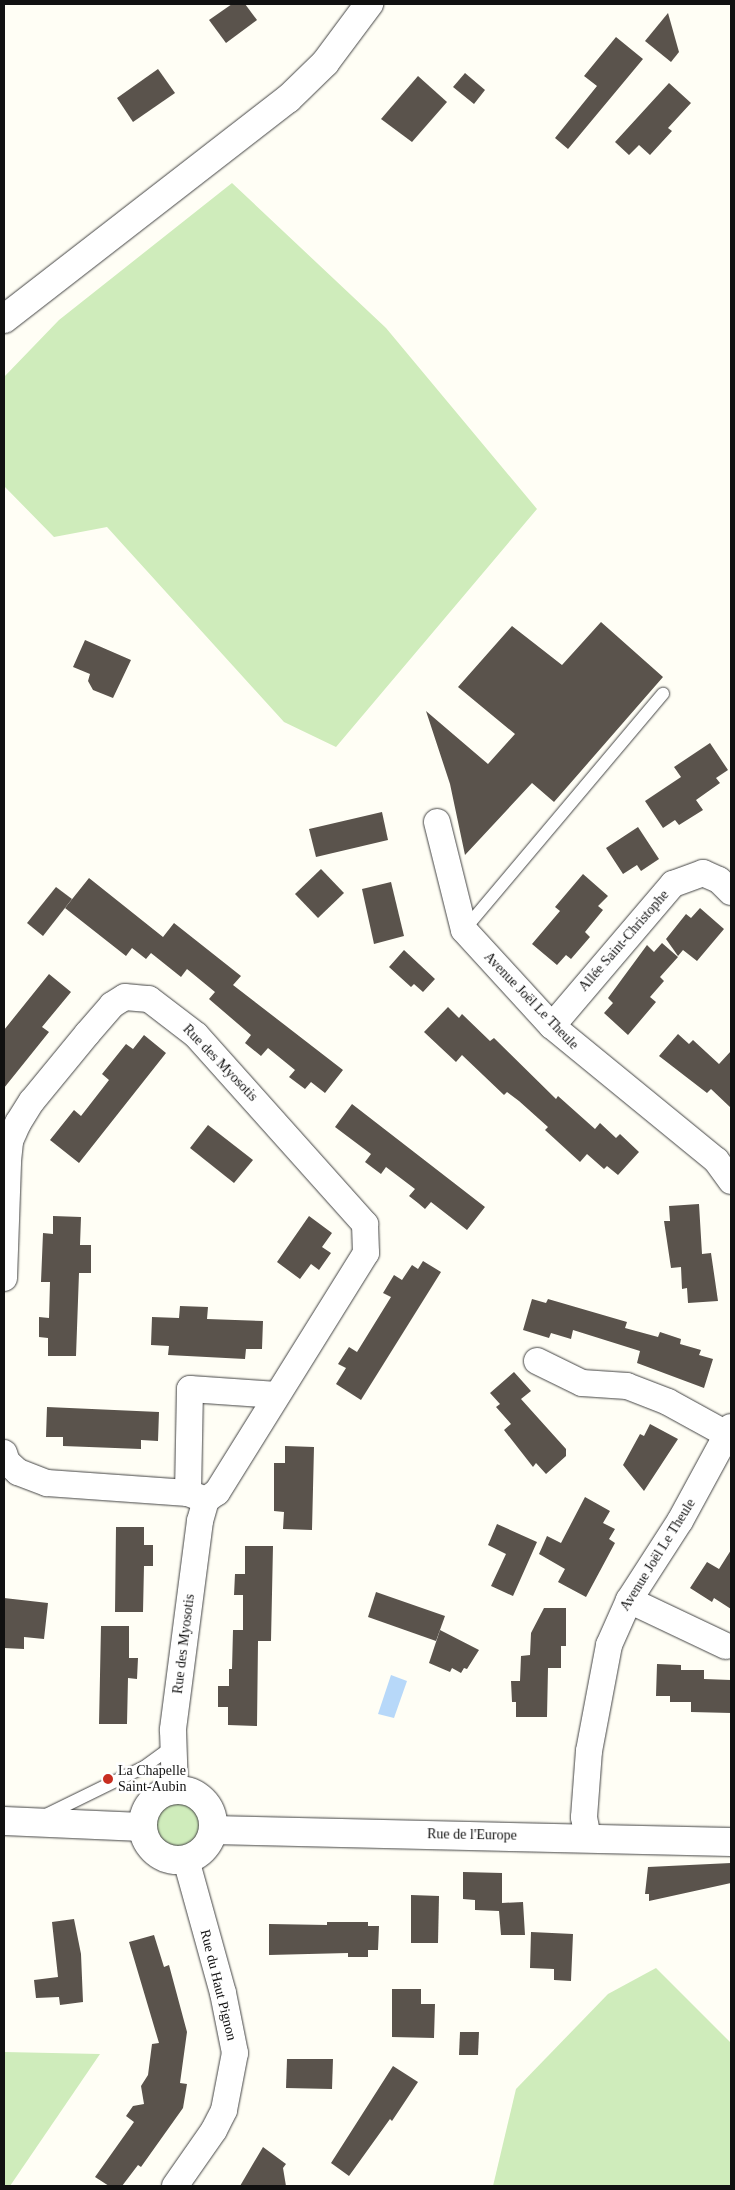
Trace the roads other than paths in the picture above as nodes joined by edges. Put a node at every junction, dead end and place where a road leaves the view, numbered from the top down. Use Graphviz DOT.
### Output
graph roads {
  1 [pos="369,4"];
  2 [pos="4,319"];
  3 [pos="663,694"];
  4 [pos="437,822"];
  5 [pos="731,892"];
  6 [pos="464,930"];
  7 [pos="552,1026"];
  8 [pos="731,1181"];
  9 [pos="4,1278"];
  10 [pos="537,1361"];
  11 [pos="277,1396"];
  12 [pos="730,1431"];
  13 [pos="4,1453"];
  14 [pos="197,1497"];
  15 [pos="629,1600"];
  16 [pos="726,1646"];
  17 [pos="174,1746"];
  18 [pos="175,1790"];
  19 [pos="4,1821"];
  20 [pos="34,1823"];
  21 [pos="142,1827"];
  22 [pos="213,1830"];
  23 [pos="588,1838"];
  24 [pos="731,1842"];
  25 [pos="186,1860"];
  26 [pos="175,2186"];
  1 -- 2 [label="street"];
  3 -- 6 [label="lane"];
  4 -- 6 [label="street, Avenue Joël Le Theule"];
  5 -- 7 [label="street, Allée Saint-Christophe"];
  6 -- 7 [label="street, Avenue Joël Le Theule"];
  7 -- 8 [label="street, Avenue Joël Le Theule"];
  9 -- 11 [label="street, Rue des Myosotis"];
  10 -- 12 [label="street"];
  11 -- 14 [label="street, Rue des Myosotis"];
  11 -- 14 [label="street, Rue des Myosotis"];
  12 -- 15 [label="street, Avenue Joël Le Theule"];
  13 -- 14 [label="street"];
  14 -- 17 [label="street, Rue des Myosotis"];
  15 -- 16 [label="street"];
  15 -- 23 [label="street, Avenue Joël Le Theule"];
  17 -- 18 [label="street, Rue des Myosotis"];
  17 -- 20 [label="lane"];
  18 -- 21 [label="street"];
  18 -- 22 [label="street"];
  19 -- 20 [label="street"];
  20 -- 21 [label="street"];
  21 -- 25 [label="street"];
  22 -- 23 [label="street, Rue de l'Europe"];
  22 -- 25 [label="street"];
  23 -- 24 [label="street, Rue de l'Europe"];
  25 -- 26 [label="street, Rue du Haut Pignon"];
}
